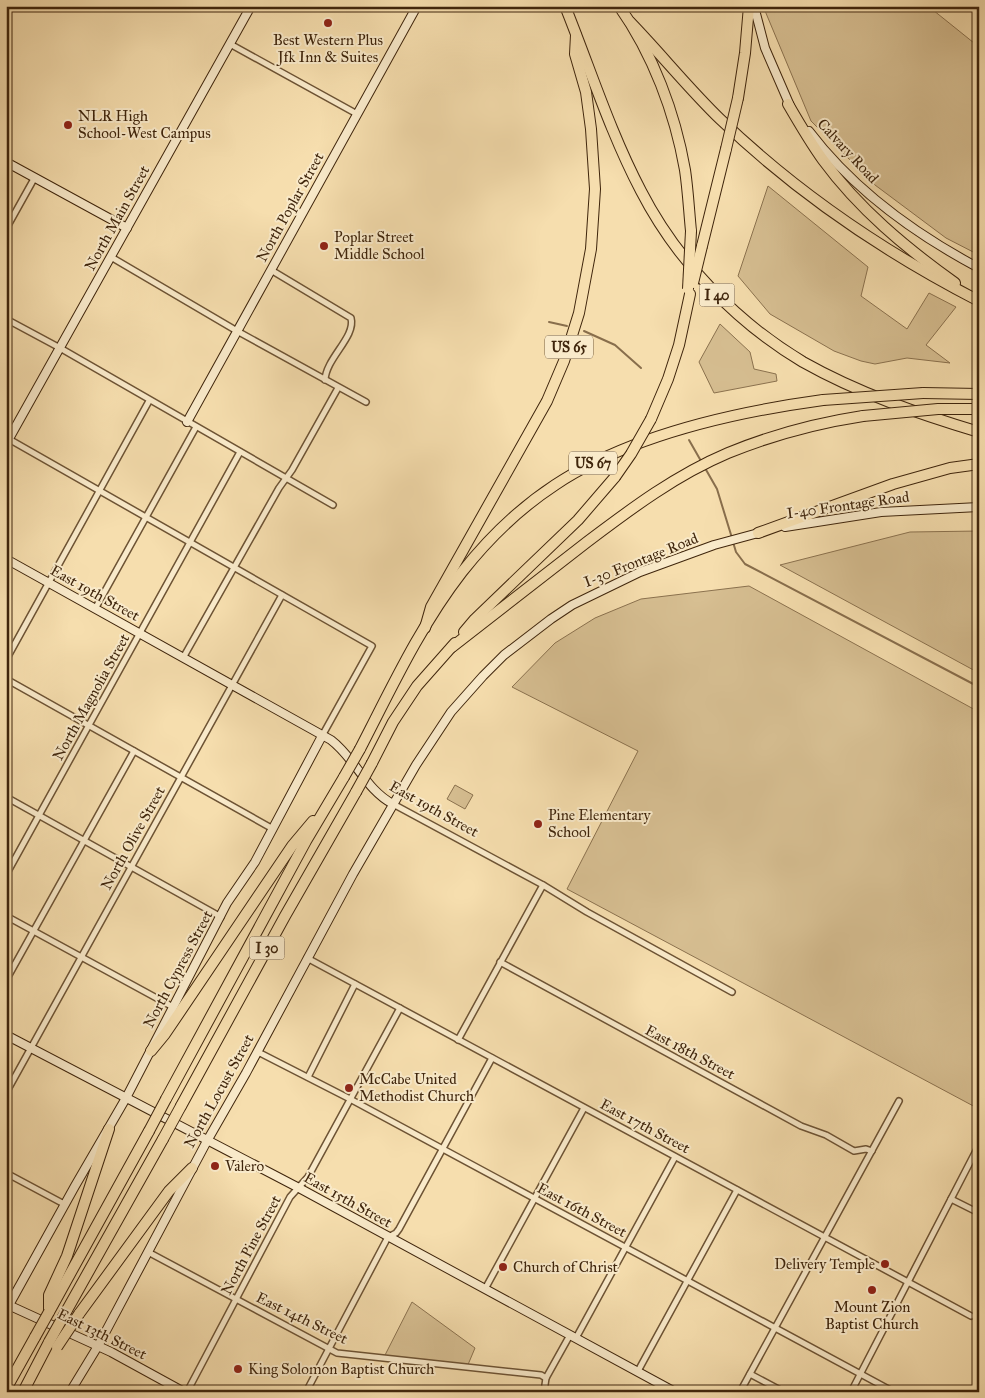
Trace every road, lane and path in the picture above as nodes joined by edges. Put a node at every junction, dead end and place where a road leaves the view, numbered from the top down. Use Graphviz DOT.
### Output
graph roads {
  1 [pos="252,6"];
  2 [pos="417,6"];
  3 [pos="565,6"];
  4 [pos="619,6"];
  5 [pos="749,6"];
  6 [pos="754,6"];
  7 [pos="630,22"];
  8 [pos="576,35"];
  9 [pos="230,44"];
  10 [pos="788,104"];
  11 [pos="357,114"];
  12 [pos="6,162"];
  13 [pos="35,177"];
  14 [pos="127,228"];
  15 [pos="6,229"];
  16 [pos="111,257"];
  17 [pos="979,268"];
  18 [pos="271,270"];
  19 [pos="689,292"];
  20 [pos="979,300"];
  21 [pos="6,319"];
  22 [pos="237,331"];
  23 [pos="60,348"];
  24 [pos="325,380"];
  25 [pos="338,388"];
  26 [pos="979,394"];
  27 [pos="150,400"];
  28 [pos="366,402"];
  29 [pos="975,409"];
  30 [pos="187,422"];
  31 [pos="196,427"];
  32 [pos="979,432"];
  33 [pos="7,440"];
  34 [pos="240,452"];
  35 [pos="979,464"];
  36 [pos="286,478"];
  37 [pos="100,491"];
  38 [pos="333,505"];
  39 [pos="979,507"];
  40 [pos="146,517"];
  41 [pos="758,532"];
  42 [pos="190,542"];
  43 [pos="723,543"];
  44 [pos="6,559"];
  45 [pos="234,567"];
  46 [pos="49,583"];
  47 [pos="282,594"];
  48 [pos="95,609"];
  49 [pos="425,628"];
  50 [pos="140,634"];
  51 [pos="452,647"];
  52 [pos="183,658"];
  53 [pos="6,660"];
  54 [pos="6,679"];
  55 [pos="232,686"];
  56 [pos="89,726"];
  57 [pos="322,736"];
  58 [pos="134,751"];
  59 [pos="181,777"];
  60 [pos="6,797"];
  61 [pos="331,800"];
  62 [pos="393,804"];
  63 [pos="39,816"];
  64 [pos="273,829"];
  65 [pos="84,841"];
  66 [pos="131,867"];
  67 [pos="6,876"];
  68 [pos="543,885"];
  69 [pos="6,916"];
  70 [pos="221,917"];
  71 [pos="34,931"];
  72 [pos="82,957"];
  73 [pos="307,958"];
  74 [pos="500,962"];
  75 [pos="9,975"];
  76 [pos="355,984"];
  77 [pos="732,992"];
  78 [pos="173,1007"];
  79 [pos="400,1008"];
  80 [pos="6,1035"];
  81 [pos="458,1040"];
  82 [pos="31,1048"];
  83 [pos="151,1051"];
  84 [pos="258,1052"];
  85 [pos="492,1058"];
  86 [pos="308,1077"];
  87 [pos="6,1093"];
  88 [pos="126,1098"];
  89 [pos="350,1099"];
  90 [pos="899,1101"];
  91 [pos="584,1108"];
  92 [pos="109,1129"];
  93 [pos="207,1141"];
  94 [pos="979,1145"];
  95 [pos="442,1149"];
  96 [pos="872,1150"];
  97 [pos="675,1157"];
  98 [pos="192,1168"];
  99 [pos="6,1173"];
  100 [pos="299,1188"];
  101 [pos="737,1190"];
  102 [pos="534,1199"];
  103 [pos="951,1199"];
  104 [pos="64,1204"];
  105 [pos="979,1212"];
  106 [pos="388,1237"];
  107 [pos="824,1237"];
  108 [pos="625,1248"];
  109 [pos="148,1252"];
  110 [pos="687,1281"];
  111 [pos="908,1282"];
  112 [pos="485,1289"];
  113 [pos="236,1300"];
  114 [pos="8,1304"];
  115 [pos="51,1306"];
  116 [pos="971,1316"];
  117 [pos="775,1327"];
  118 [pos="573,1337"];
  119 [pos="53,1344"];
  120 [pos="98,1346"];
  121 [pos="328,1348"];
  122 [pos="638,1371"];
  123 [pos="860,1373"];
  124 [pos="750,1374"];
  125 [pos="546,1378"];
  126 [pos="6,1389"];
  127 [pos="22,1392"];
  128 [pos="70,1392"];
  129 [pos="186,1392"];
  130 [pos="306,1392"];
  131 [pos="544,1392"];
  132 [pos="675,1392"];
  133 [pos="740,1392"];
  134 [pos="784,1392"];
  135 [pos="851,1392"];
  136 [pos="894,1392"];
  1 -- 9 [label="main road, North Main Street"];
  2 -- 11 [label="main road, North Poplar Street"];
  3 -- 8 [label="highway, I 40"];
  4 -- 7 [label="highway"];
  5 -- 19 [label="highway, bridge"];
  6 -- 10 [label="main road, Calvary Road"];
  7 -- 19 [label="highway, bridge"];
  7 -- 20 [label="highway"];
  8 -- 32 [label="highway, I 40"];
  8 -- 49 [label="highway, US 65"];
  9 -- 11 [label="street"];
  9 -- 14 [label="main road, North Main Street"];
  10 -- 17 [label="main road, Calvary Road"];
  10 -- 20 [label="highway"];
  11 -- 18 [label="main road, North Poplar Street"];
  12 -- 13 [label="main road"];
  13 -- 14 [label="main road"];
  13 -- 15 [label="street"];
  14 -- 16 [label="main road, North Main Street"];
  16 -- 22 [label="street"];
  16 -- 23 [label="main road, North Main Street"];
  18 -- 22 [label="main road, North Poplar Street"];
  18 -- 24 [label="street"];
  19 -- 51 [label="highway, bridge"];
  21 -- 23 [label="street"];
  22 -- 24 [label="street"];
  22 -- 30 [label="main road, North Poplar Street"];
  23 -- 27 [label="street"];
  23 -- 33 [label="main road, North Main Street"];
  24 -- 25 [label="street"];
  25 -- 28 [label="street"];
  25 -- 36 [label="street"];
  26 -- 49 [label="highway, US 67, bridge"];
  27 -- 30 [label="street"];
  27 -- 37 [label="street"];
  29 -- 51 [label="highway, bridge"];
  30 -- 31 [label="street"];
  31 -- 34 [label="street"];
  31 -- 40 [label="street"];
  33 -- 37 [label="street"];
  34 -- 36 [label="street"];
  34 -- 42 [label="street, North Magnolia Street"];
  35 -- 41 [label="highway"];
  36 -- 38 [label="street"];
  36 -- 45 [label="street"];
  37 -- 40 [label="street"];
  37 -- 46 [label="street"];
  39 -- 41 [label="main road, I-40 Frontage Road"];
  40 -- 42 [label="street"];
  40 -- 48 [label="street"];
  41 -- 43 [label="main road, I-40 Frontage Road"];
  42 -- 45 [label="street"];
  42 -- 50 [label="street, North Magnolia Street"];
  43 -- 62 [label="main road, I-30 Frontage Road"];
  44 -- 46 [label="main road, East 19th Street"];
  45 -- 47 [label="street"];
  45 -- 52 [label="street"];
  46 -- 48 [label="main road, East 19th Street"];
  46 -- 53 [label="street"];
  47 -- 55 [label="street, North Olive Street"];
  47 -- 57 [label="street, North Cypress Street"];
  48 -- 50 [label="main road, East 19th Street"];
  49 -- 61 [label="highway, I 30, bridge"];
  50 -- 52 [label="main road, East 19th Street"];
  50 -- 56 [label="street, North Magnolia Street"];
  51 -- 119 [label="highway, I 30, bridge"];
  52 -- 55 [label="main road, East 19th Street"];
  54 -- 56 [label="street"];
  55 -- 57 [label="main road, East 19th Street"];
  55 -- 59 [label="street, North Olive Street"];
  56 -- 58 [label="street"];
  56 -- 63 [label="street, North Magnolia Street"];
  57 -- 62 [label="main road, East 19th Street"];
  57 -- 64 [label="main road, North Cypress Street"];
  58 -- 59 [label="street"];
  58 -- 65 [label="street"];
  59 -- 64 [label="street"];
  59 -- 66 [label="street, North Olive Street"];
  60 -- 63 [label="street"];
  61 -- 83 [label="highway"];
  61 -- 115 [label="highway, I 30, bridge"];
  62 -- 68 [label="street, East 19th Street"];
  62 -- 73 [label="main road, North Locust Street"];
  63 -- 65 [label="street"];
  63 -- 67 [label="street, North Magnolia Street"];
  64 -- 70 [label="main road, North Cypress Street"];
  65 -- 66 [label="street"];
  65 -- 71 [label="street"];
  66 -- 70 [label="street"];
  66 -- 72 [label="street, North Olive Street"];
  68 -- 74 [label="street"];
  68 -- 77 [label="street, East 19th Street"];
  69 -- 71 [label="street"];
  70 -- 78 [label="main road, North Cypress Street"];
  71 -- 72 [label="street"];
  71 -- 75 [label="street"];
  72 -- 78 [label="street"];
  72 -- 82 [label="street, North Olive Street"];
  73 -- 76 [label="street, East 17th Street"];
  73 -- 84 [label="main road, North Locust Street"];
  74 -- 81 [label="street"];
  74 -- 96 [label="street, East 18th Street"];
  76 -- 79 [label="street, East 17th Street"];
  76 -- 86 [label="street"];
  78 -- 83 [label="main road, North Cypress Street"];
  79 -- 81 [label="street, East 17th Street"];
  79 -- 89 [label="street, North Pine Street"];
  80 -- 82 [label="main road, East 15th Street"];
  81 -- 85 [label="street, East 17th Street"];
  82 -- 87 [label="street, North Olive Street"];
  82 -- 88 [label="main road, East 15th Street"];
  83 -- 88 [label="main road, North Cypress Street"];
  84 -- 86 [label="street, East 16th Street"];
  84 -- 93 [label="main road, North Locust Street"];
  85 -- 91 [label="street, East 17th Street"];
  85 -- 95 [label="street"];
  86 -- 89 [label="street, East 16th Street"];
  88 -- 92 [label="main road, North Cypress Street"];
  88 -- 93 [label="main road, East 15th Street"];
  89 -- 95 [label="street, East 16th Street"];
  89 -- 100 [label="street, North Pine Street"];
  90 -- 96 [label="street"];
  91 -- 97 [label="street, East 17th Street"];
  91 -- 102 [label="street"];
  92 -- 104 [label="main road, North Cypress Street"];
  92 -- 115 [label="highway"];
  93 -- 98 [label="main road, North Locust Street"];
  93 -- 100 [label="main road, East 15th Street"];
  94 -- 103 [label="street"];
  95 -- 102 [label="street, East 16th Street"];
  95 -- 106 [label="street"];
  96 -- 107 [label="street"];
  97 -- 101 [label="street, East 17th Street"];
  97 -- 108 [label="street"];
  98 -- 109 [label="main road, North Locust Street"];
  98 -- 119 [label="highway, bridge"];
  99 -- 104 [label="street"];
  100 -- 106 [label="main road, East 15th Street"];
  100 -- 113 [label="street, North Pine Street"];
  101 -- 107 [label="street, East 17th Street"];
  101 -- 110 [label="street"];
  102 -- 108 [label="street, East 16th Street"];
  102 -- 112 [label="street"];
  103 -- 105 [label="street"];
  103 -- 111 [label="street"];
  104 -- 114 [label="main road, North Cypress Street"];
  106 -- 112 [label="main road, East 15th Street"];
  106 -- 121 [label="street"];
  107 -- 111 [label="street, East 17th Street"];
  107 -- 117 [label="street"];
  108 -- 110 [label="street, East 16th Street"];
  108 -- 118 [label="street"];
  109 -- 113 [label="street, East 14th Street"];
  109 -- 120 [label="main road, North Locust Street"];
  110 -- 117 [label="street, East 16th Street"];
  110 -- 122 [label="street"];
  111 -- 116 [label="street, East 17th Street"];
  111 -- 123 [label="street"];
  112 -- 118 [label="main road, East 15th Street"];
  113 -- 121 [label="street, East 14th Street"];
  113 -- 129 [label="street, North Pine Street"];
  114 -- 120 [label="main road, East 13th Street"];
  115 -- 126 [label="highway, I 30, bridge"];
  117 -- 123 [label="street, East 16th Street"];
  117 -- 124 [label="street"];
  118 -- 122 [label="main road, East 15th Street"];
  118 -- 125 [label="street"];
  119 -- 127 [label="highway, I 30"];
  120 -- 128 [label="main road, North Locust Street"];
  120 -- 129 [label="main road, East 13th Street"];
  121 -- 125 [label="street, East 14th Street"];
  121 -- 130 [label="street"];
  122 -- 132 [label="main road, East 15th Street"];
  123 -- 135 [label="street"];
  123 -- 136 [label="street, East 16th Street"];
  124 -- 133 [label="street"];
  124 -- 134 [label="street"];
  125 -- 131 [label="street"];
}
